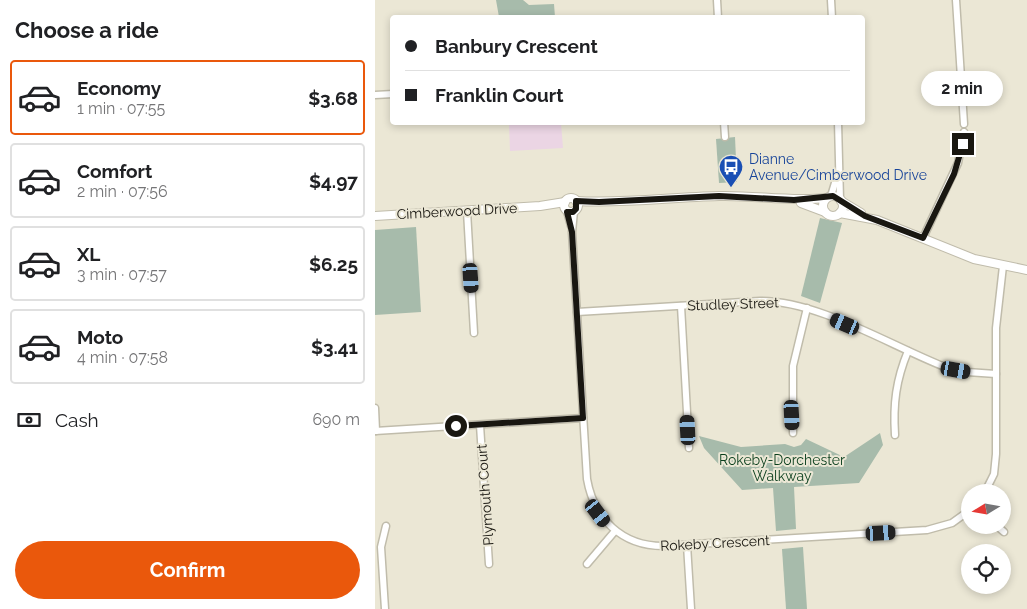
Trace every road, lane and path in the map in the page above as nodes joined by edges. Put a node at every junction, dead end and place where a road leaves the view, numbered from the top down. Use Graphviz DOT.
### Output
graph roads {
  1 [pos="717,0"];
  2 [pos="831,0"];
  3 [pos="956,0"];
  4 [pos="718,15"];
  5 [pos="832,15"];
  6 [pos="390,94"];
  7 [pos="375,95"];
  8 [pos="963,124"];
  9 [pos="725,125"];
  10 [pos="838,125"];
  11 [pos="964,132"];
  12 [pos="725,137"];
  13 [pos="839,170"];
  14 [pos="829,197"];
  15 [pos="794,200"];
  16 [pos="841,200"];
  17 [pos="571,207"];
  18 [pos="467,211"];
  19 [pos="825,213"];
  20 [pos="840,213"];
  21 [pos="375,216"];
  22 [pos="865,216"];
  23 [pos="923,238"];
  24 [pos="1003,266"];
  25 [pos="1027,270"];
  26 [pos="681,306"];
  27 [pos="807,308"];
  28 [pos="577,312"];
  29 [pos="475,333"];
  30 [pos="908,351"];
  31 [pos="996,374"];
  32 [pos="375,408"];
  33 [pos="583,418"];
  34 [pos="480,424"];
  35 [pos="376,431"];
  36 [pos="793,433"];
  37 [pos="895,435"];
  38 [pos="689,448"];
  39 [pos="989,484"];
  40 [pos="961,516"];
  41 [pos="386,526"];
  42 [pos="615,531"];
  43 [pos="687,545"];
  44 [pos="489,564"];
  45 [pos="587,564"];
  46 [pos="385,609"];
  47 [pos="691,609"];
  1 -- 4 [label="street"];
  2 -- 5 [label="street"];
  3 -- 8 [label="street"];
  6 -- 7 [label="street"];
  9 -- 12 [label="street"];
  10 -- 13 [label="street"];
  11 -- 23 [label="street"];
  13 -- 14 [label="street"];
  13 -- 16 [label="street"];
  14 -- 15 [label="street, Cimberwood Drive"];
  14 -- 16 [label="street"];
  14 -- 19 [label="street"];
  15 -- 17 [label="street, Cimberwood Drive"];
  15 -- 19 [label="street, Cimberwood Drive"];
  16 -- 20 [label="street"];
  16 -- 22 [label="street"];
  17 -- 18 [label="street, Cimberwood Drive"];
  17 -- 28 [label="street, Rokeby Crescent"];
  18 -- 21 [label="street, Cimberwood Drive"];
  18 -- 29 [label="street"];
  19 -- 20 [label="street"];
  20 -- 22 [label="street"];
  22 -- 23 [label="street"];
  23 -- 24 [label="street"];
  24 -- 25 [label="street"];
  24 -- 31 [label="street"];
  26 -- 27 [label="street, Studley Street"];
  26 -- 28 [label="street, Studley Street"];
  26 -- 38 [label="street"];
  27 -- 30 [label="street, Studley Street"];
  27 -- 36 [label="street"];
  28 -- 33 [label="street, Rokeby Crescent"];
  30 -- 31 [label="street, Studley Street"];
  30 -- 37 [label="street"];
  31 -- 39 [label="street"];
  32 -- 35 [label="street"];
  33 -- 34 [label="street"];
  33 -- 42 [label="street, Rokeby Crescent"];
  34 -- 35 [label="street"];
  34 -- 44 [label="street, Plymouth Court"];
  40 -- 43 [label="street, Rokeby Crescent"];
  41 -- 46 [label="street"];
  42 -- 43 [label="street, Rokeby Crescent"];
  42 -- 45 [label="street"];
  43 -- 47 [label="street"];
}
